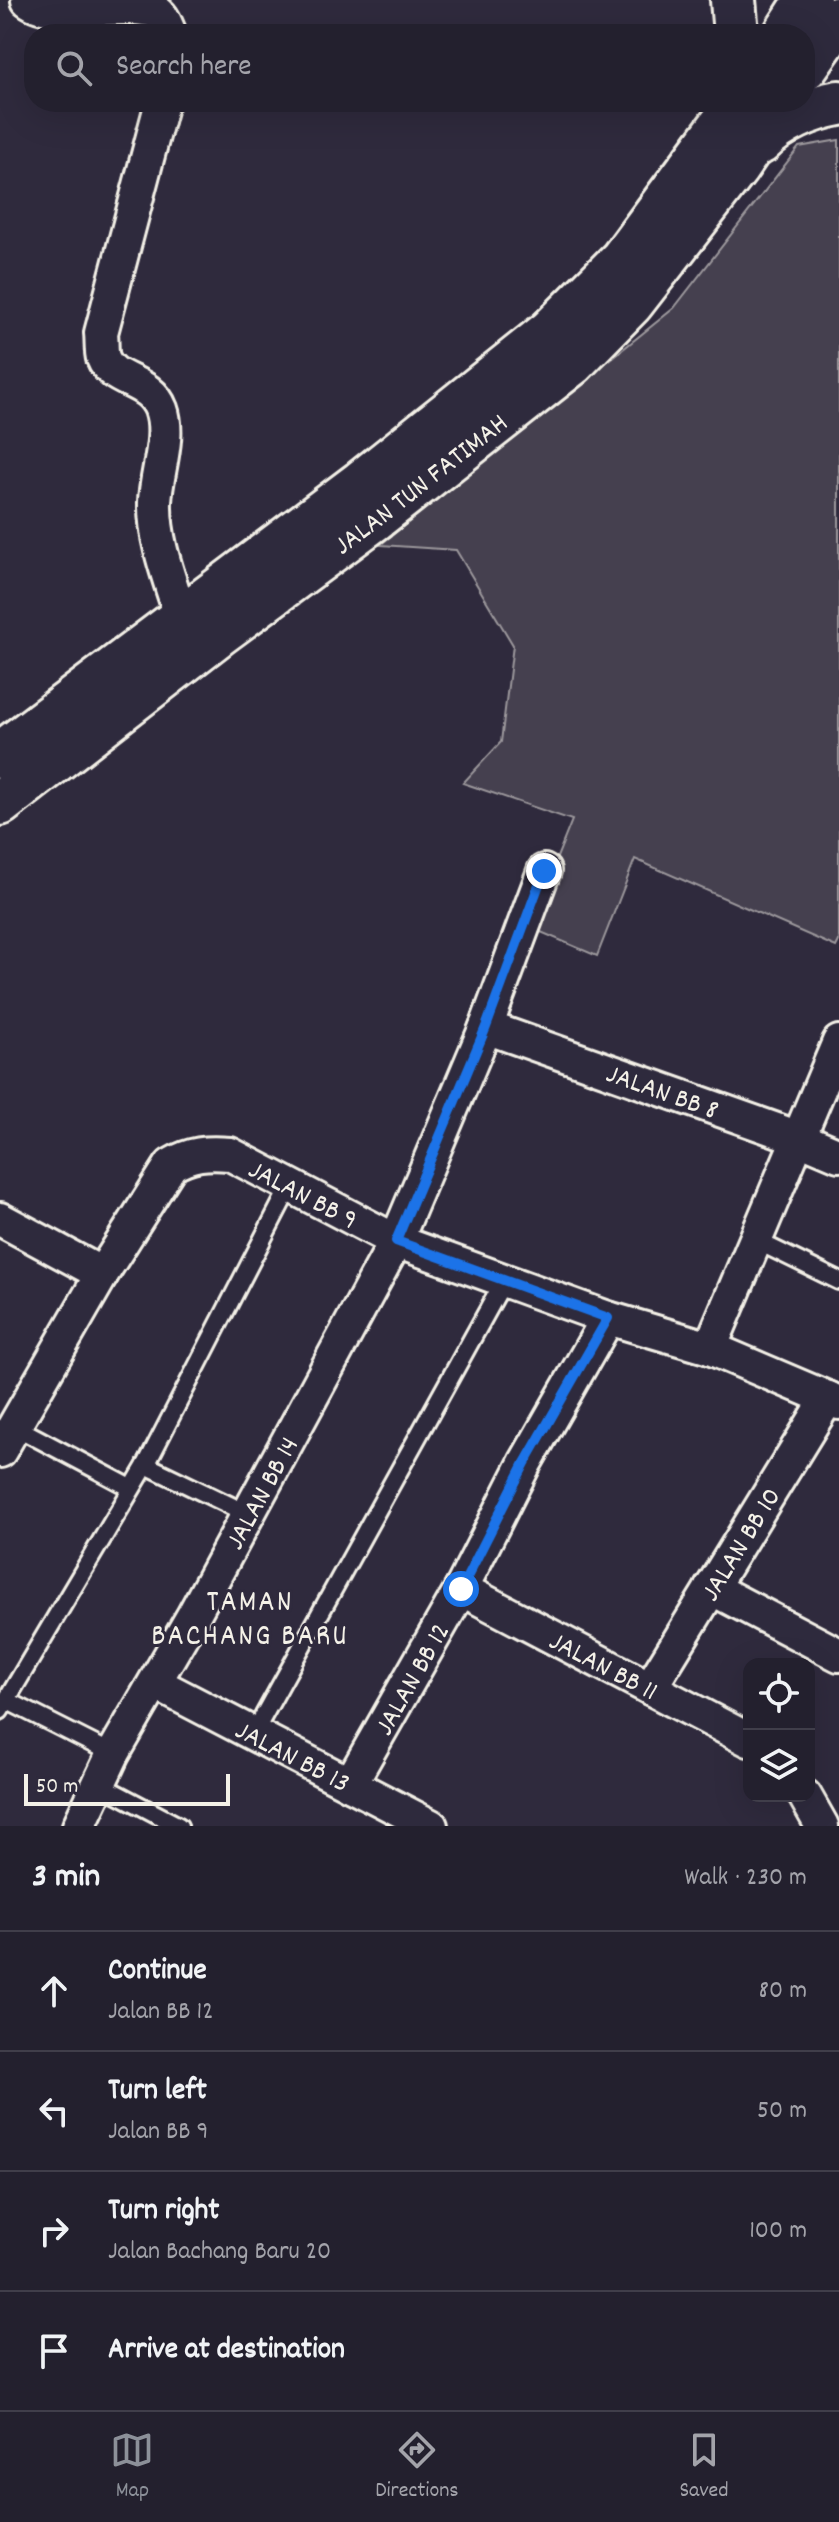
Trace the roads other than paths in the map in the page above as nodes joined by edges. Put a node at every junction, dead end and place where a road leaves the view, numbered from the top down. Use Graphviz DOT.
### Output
graph roads {
  1 [pos="28,0"];
  2 [pos="733,0"];
  3 [pos="808,0"];
  4 [pos="839,19"];
  5 [pos="165,24"];
  6 [pos="735,24"];
  7 [pos="792,24"];
  8 [pos="815,53"];
  9 [pos="839,103"];
  10 [pos="815,111"];
  11 [pos="159,112"];
  12 [pos="702,112"];
  13 [pos="732,112"];
  14 [pos="774,112"];
  15 [pos="811,112"];
  16 [pos="736,168"];
  17 [pos="656,217"];
  18 [pos="181,616"];
  19 [pos="0,755"];
  20 [pos="0,803"];
  21 [pos="544,871"];
  22 [pos="486,1027"];
  23 [pos="839,1042"];
  24 [pos="799,1138"];
  25 [pos="839,1155"];
  26 [pos="291,1184"];
  27 [pos="0,1219"];
  28 [pos="396,1241"];
  29 [pos="757,1241"];
  30 [pos="102,1274"];
  31 [pos="504,1281"];
  32 [pos="839,1281"];
  33 [pos="608,1318"];
  34 [pos="710,1348"];
  35 [pos="834,1400"];
  36 [pos="7,1439"];
  37 [pos="146,1465"];
  38 [pos="131,1488"];
  39 [pos="248,1514"];
  40 [pos="711,1588"];
  41 [pos="461,1589"];
  42 [pos="839,1655"];
  43 [pos="155,1683"];
  44 [pos="650,1688"];
  45 [pos="3,1706"];
  46 [pos="254,1733"];
  47 [pos="743,1737"];
  48 [pos="113,1754"];
  49 [pos="99,1784"];
  50 [pos="350,1784"];
  51 [pos="808,1802"];
  52 [pos="79,1826"];
  53 [pos="179,1826"];
  54 [pos="431,1826"];
  55 [pos="822,1826"];
  1 -- 5 [label="street"];
  2 -- 6 [label="main road"];
  3 -- 7 [label="main road"];
  4 -- 8 [label="main road"];
  9 -- 10 [label="main road"];
  11 -- 18 [label="street"];
  12 -- 17 [label="main road"];
  13 -- 17 [label="main road, JALAN TUN FATIMAH"];
  14 -- 16 [label="main road, JALAN TUN FATIMAH"];
  15 -- 16 [label="main road"];
  16 -- 20 [label="main road, JALAN TUN FATIMAH"];
  17 -- 18 [label="main road, JALAN TUN FATIMAH"];
  18 -- 19 [label="main road, JALAN TUN FATIMAH"];
  21 -- 22 [label="street, JALAN BB 14"];
  22 -- 24 [label="street, JALAN BB 8"];
  22 -- 28 [label="street, JALAN BB 14"];
  23 -- 24 [label="street"];
  24 -- 25 [label="street, JALAN BB 8"];
  24 -- 29 [label="street"];
  26 -- 28 [label="street, JALAN BB 9"];
  26 -- 30 [label="street, JALAN BB 9"];
  26 -- 37 [label="lane"];
  27 -- 30 [label="street"];
  28 -- 31 [label="street, JALAN BB 9"];
  28 -- 39 [label="street, JALAN BB 14"];
  29 -- 32 [label="lane"];
  29 -- 34 [label="street"];
  30 -- 36 [label="street"];
  31 -- 33 [label="street, JALAN BB 9"];
  31 -- 46 [label="lane"];
  33 -- 34 [label="street, JALAN BB 9"];
  33 -- 41 [label="street, JALAN BB 12"];
  34 -- 35 [label="street, JALAN BB 9"];
  35 -- 40 [label="street, JALAN BB 10"];
  36 -- 38 [label="lane"];
  37 -- 38 [label="lane"];
  37 -- 39 [label="lane"];
  38 -- 45 [label="lane"];
  39 -- 43 [label="street, JALAN BB 14"];
  40 -- 42 [label="street"];
  40 -- 44 [label="street, JALAN BB 10"];
  41 -- 44 [label="street, JALAN BB 11"];
  41 -- 50 [label="street, JALAN BB 12"];
  43 -- 46 [label="street, JALAN BB 13"];
  43 -- 48 [label="street, JALAN BB 14"];
  44 -- 47 [label="street, JALAN BB 11"];
  45 -- 48 [label="lane"];
  46 -- 50 [label="street, JALAN BB 13"];
  48 -- 49 [label="street, JALAN BB 14"];
  49 -- 52 [label="street, JALAN BB 14"];
  49 -- 53 [label="lane"];
  50 -- 54 [label="street, JALAN BB 13"];
  51 -- 55 [label="street"];
}
